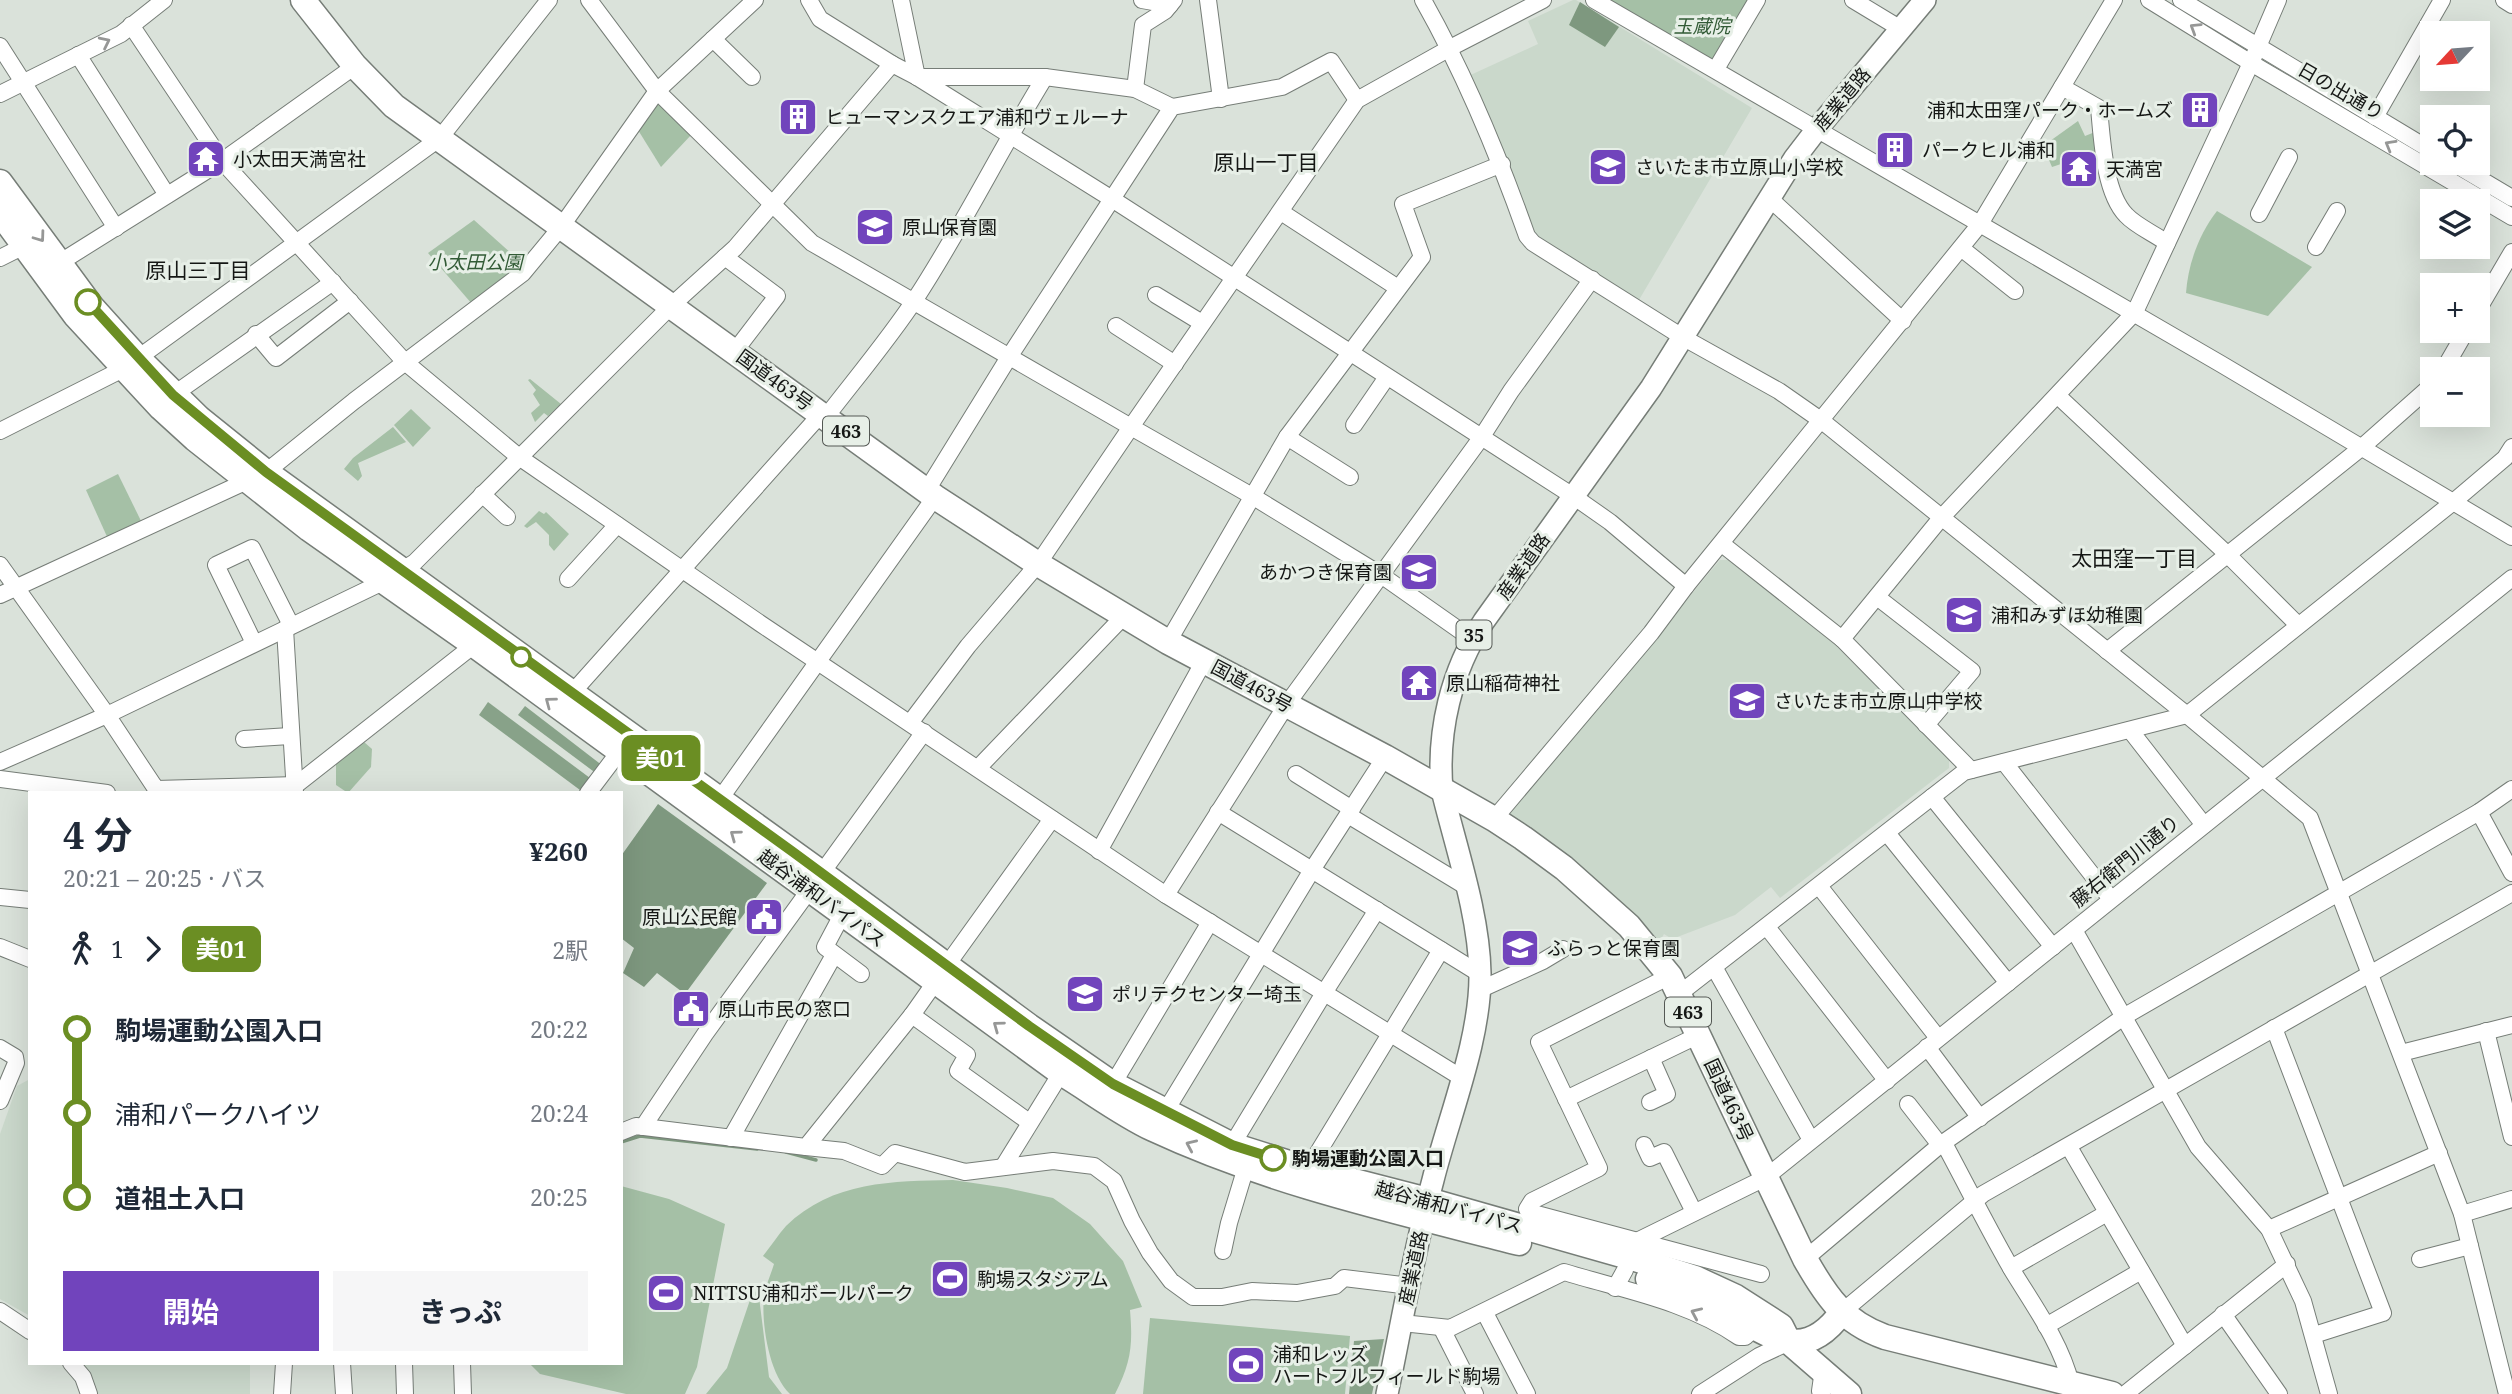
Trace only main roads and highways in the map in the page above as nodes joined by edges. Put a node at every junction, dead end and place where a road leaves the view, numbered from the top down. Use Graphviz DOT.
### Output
graph roads {
  1 [pos="303,0"];
  2 [pos="1925,0"];
  3 [pos="0,182"];
  4 [pos="0,213"];
  5 [pos="131,364"];
  6 [pos="256,477"];
  7 [pos="393,576"];
  8 [pos="625,744"];
  9 [pos="1442,790"];
  10 [pos="817,882"];
  11 [pos="941,973"];
  12 [pos="1426,1209"];
  13 [pos="1627,1264"];
  14 [pos="1842,1312"];
  15 [pos="1789,1342"];
  16 [pos="1823,1382"];
  17 [pos="2062,1386"];
  18 [pos="1387,1394"];
  19 [pos="1849,1394"];
  20 [pos="2112,1394"];
  1 -- 9 [label="highway, 国道463号 / 463"];
  2 -- 9 [label="main road, 産業道路 / 35"];
  3 -- 5 [label="highway, 越谷浦和バイパス, one-way"];
  4 -- 5 [label="highway, 越谷浦和バイパス"];
  5 -- 6 [label="highway, 越谷浦和バイパス"];
  5 -- 6 [label="highway, 越谷浦和バイパス"];
  6 -- 7 [label="highway, 越谷浦和バイパス"];
  8 -- 7 [label="highway, 越谷浦和バイパス, one-way"];
  7 -- 8 [label="highway, 越谷浦和バイパス"];
  10 -- 8 [label="highway, 越谷浦和バイパス, one-way"];
  8 -- 10 [label="highway, 越谷浦和バイパス"];
  9 -- 12 [label="main road, 産業道路 / 35"];
  9 -- 14 [label="highway, 国道463号 / 463"];
  10 -- 11 [label="highway, 越谷浦和バイパス"];
  10 -- 11 [label="highway, 越谷浦和バイパス"];
  11 -- 12 [label="highway, 越谷浦和バイパス"];
  12 -- 11 [label="highway, 越谷浦和バイパス, one-way"];
  12 -- 13 [label="highway, 越谷浦和バイパス"];
  12 -- 18 [label="main road, 産業道路 / 35"];
  15 -- 13 [label="highway, 越谷浦和バイパス, one-way"];
  13 -- 15 [label="highway, 越谷浦和バイパス"];
  14 -- 15 [label="highway"];
  14 -- 17 [label="highway, 国道463号 / 463"];
  15 -- 16 [label="highway, 越谷浦和バイパス"];
  16 -- 19 [label="highway, 越谷浦和バイパス"];
  17 -- 20 [label="highway, 国道463号 / 463"];
}
